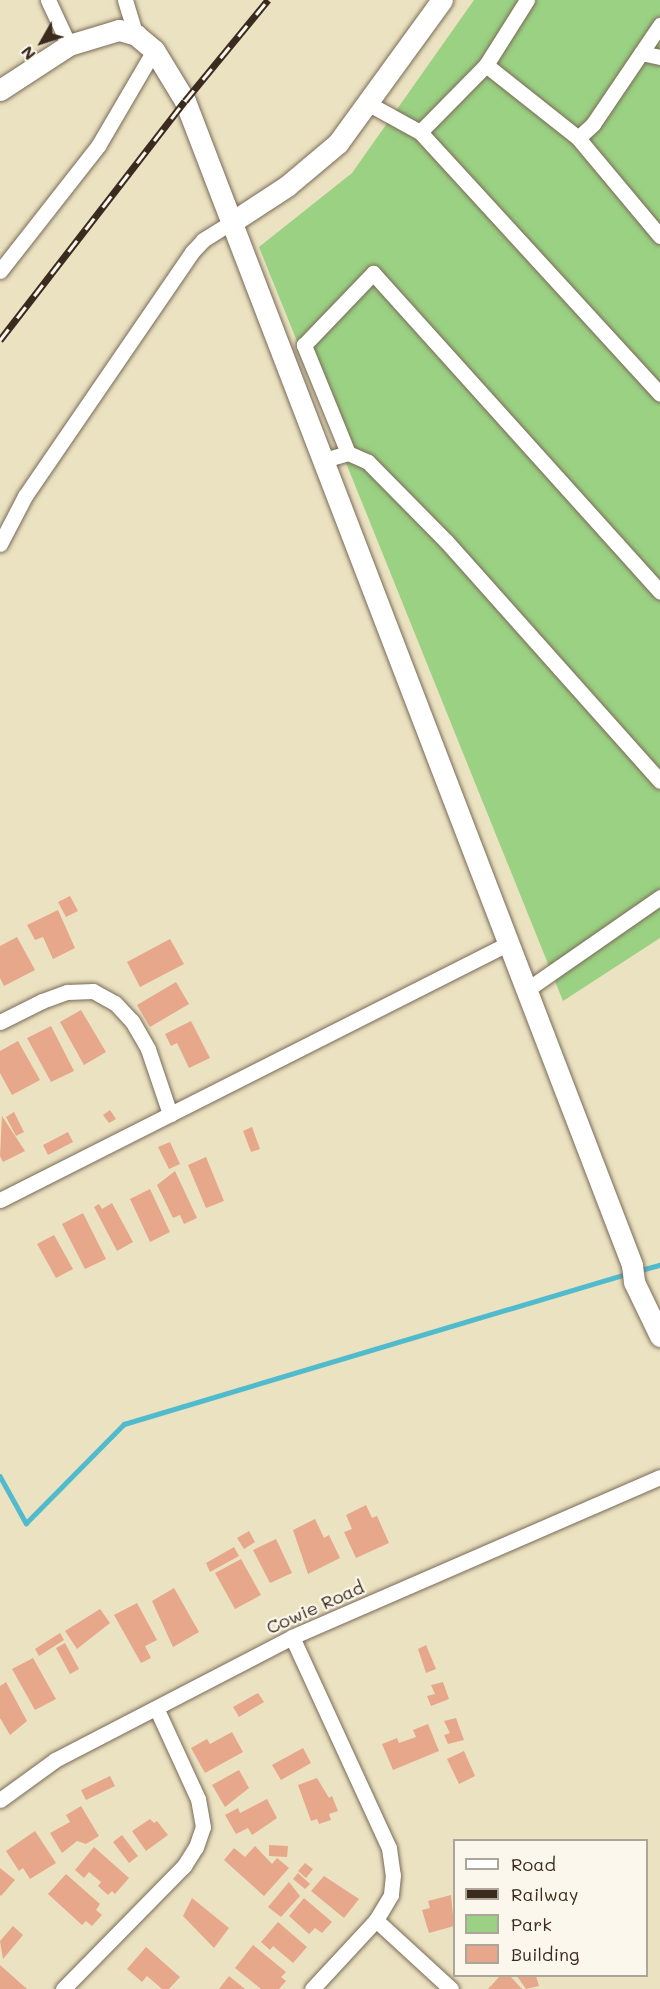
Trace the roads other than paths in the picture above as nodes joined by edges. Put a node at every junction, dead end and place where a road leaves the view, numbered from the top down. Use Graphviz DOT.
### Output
graph roads {
  1 [pos="48,0"];
  2 [pos="124,0"];
  3 [pos="442,0"];
  4 [pos="527,0"];
  5 [pos="660,25"];
  6 [pos="136,35"];
  7 [pos="69,45"];
  8 [pos="154,51"];
  9 [pos="641,52"];
  10 [pos="660,57"];
  11 [pos="486,65"];
  12 [pos="0,90"];
  13 [pos="369,104"];
  14 [pos="420,132"];
  15 [pos="578,138"];
  16 [pos="232,222"];
  17 [pos="660,236"];
  18 [pos="0,271"];
  19 [pos="660,394"];
  20 [pos="348,453"];
  21 [pos="324,460"];
  22 [pos="0,544"];
  23 [pos="660,592"];
  24 [pos="660,781"];
  25 [pos="660,897"];
  26 [pos="507,944"];
  27 [pos="525,990"];
  28 [pos="0,1022"];
  29 [pos="170,1114"];
  30 [pos="0,1200"];
  31 [pos="660,1336"];
  32 [pos="660,1477"];
  33 [pos="292,1637"];
  34 [pos="157,1710"];
  35 [pos="0,1800"];
  36 [pos="376,1920"];
  37 [pos="63,1989"];
  38 [pos="312,1989"];
  39 [pos="452,1989"];
  1 -- 7 [label="street"];
  2 -- 6 [label="street"];
  3 -- 13 [label="street"];
  4 -- 11 [label="street"];
  5 -- 9 [label="street"];
  6 -- 7 [label="street"];
  6 -- 8 [label="street"];
  7 -- 12 [label="street"];
  8 -- 16 [label="street"];
  8 -- 18 [label="street"];
  9 -- 10 [label="street"];
  9 -- 15 [label="street"];
  11 -- 14 [label="street"];
  11 -- 15 [label="street"];
  13 -- 14 [label="street"];
  13 -- 16 [label="street"];
  14 -- 19 [label="street"];
  15 -- 17 [label="street"];
  16 -- 21 [label="street"];
  16 -- 22 [label="street"];
  20 -- 21 [label="street"];
  20 -- 23 [label="street"];
  20 -- 24 [label="street"];
  21 -- 26 [label="street"];
  25 -- 27 [label="street"];
  26 -- 27 [label="street"];
  26 -- 29 [label="street"];
  27 -- 31 [label="street"];
  28 -- 29 [label="street"];
  29 -- 30 [label="street"];
  32 -- 33 [label="street, Cowie Road"];
  33 -- 34 [label="street, Cowie Road"];
  33 -- 36 [label="street"];
  34 -- 35 [label="street, Cowie Road"];
  34 -- 37 [label="street"];
  36 -- 38 [label="street"];
  36 -- 39 [label="street"];
}
